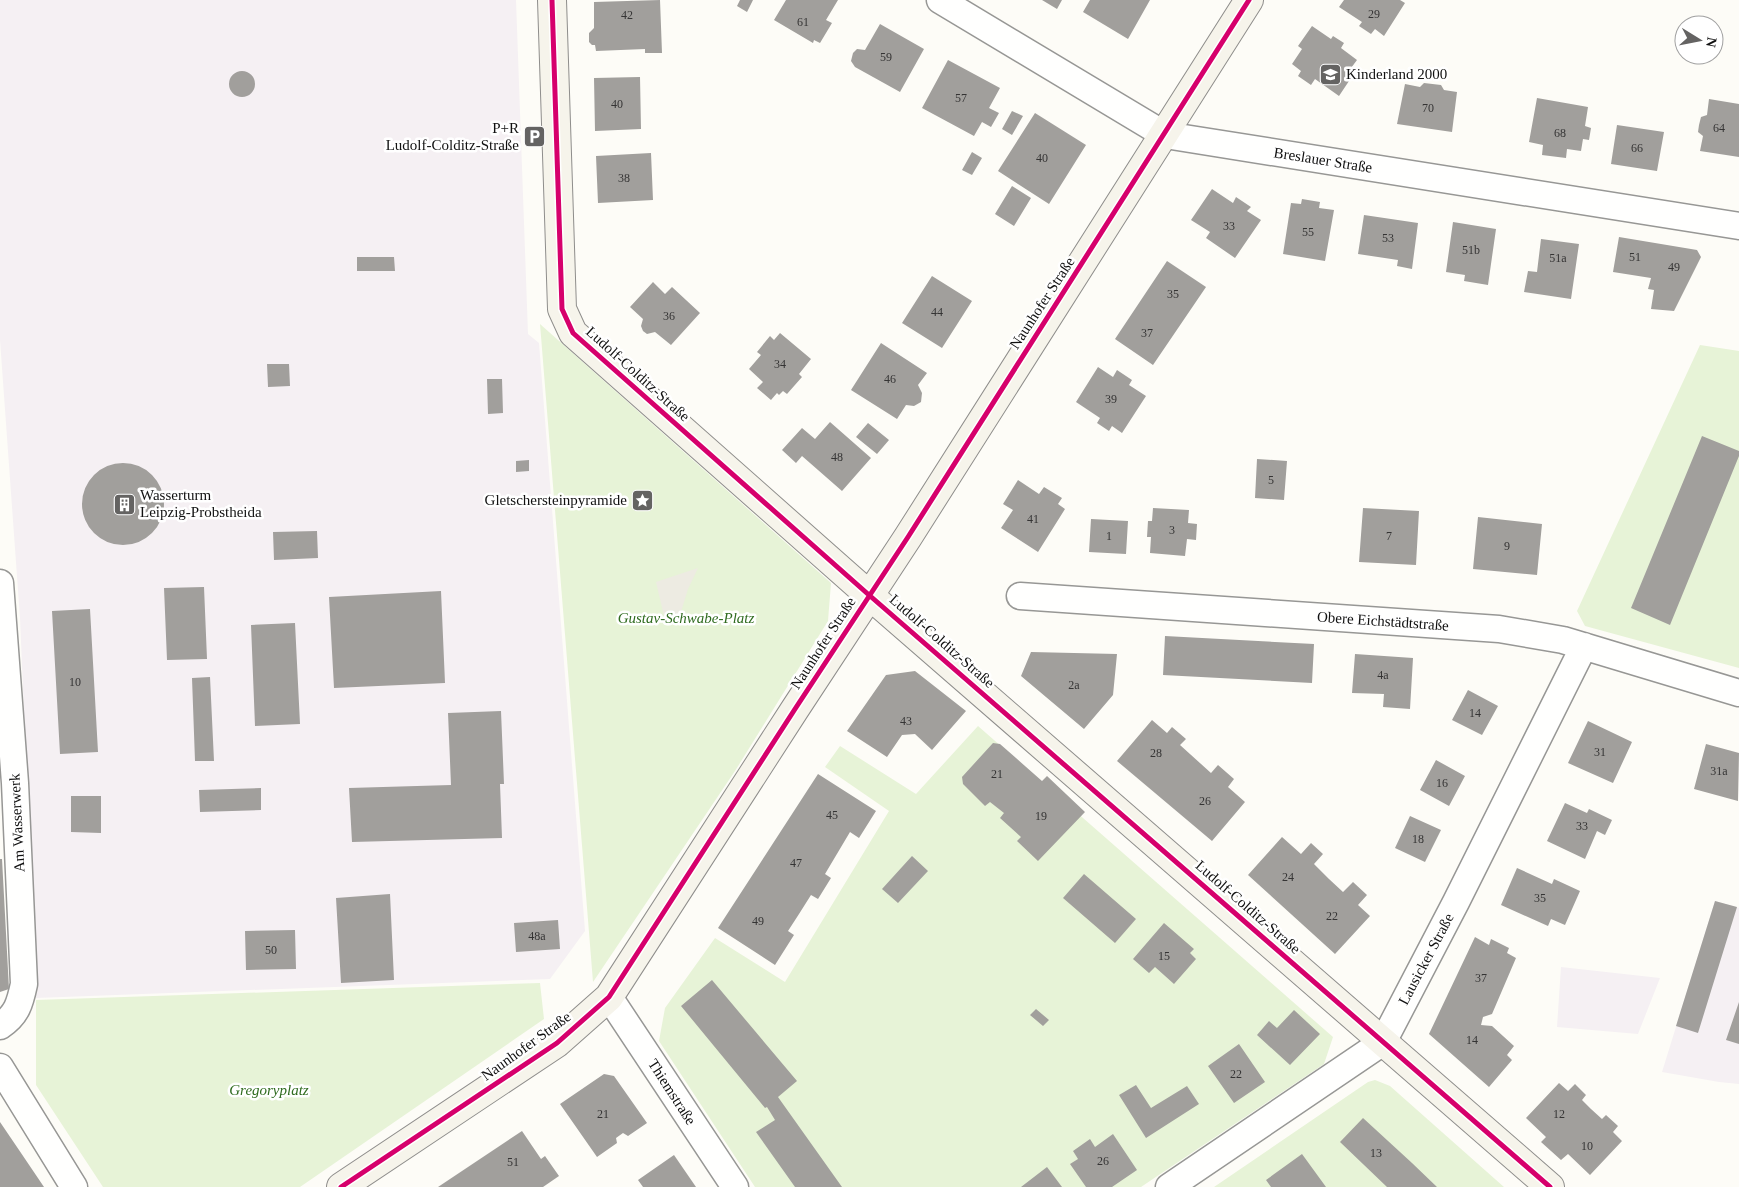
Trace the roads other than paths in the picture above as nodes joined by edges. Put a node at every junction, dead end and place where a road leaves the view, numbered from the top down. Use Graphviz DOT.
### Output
graph roads {
  1 [pos="552,0"];
  2 [pos="940,0"];
  3 [pos="1250,0"];
  4 [pos="1165,135"];
  5 [pos="1739,226"];
  6 [pos="0,582"];
  7 [pos="0,587"];
  8 [pos="869,595"];
  9 [pos="1020,596"];
  10 [pos="1584,646"];
  11 [pos="1739,693"];
  12 [pos="609,998"];
  13 [pos="0,1026"];
  14 [pos="1383,1042"];
  15 [pos="0,1067"];
  16 [pos="74,1187"];
  17 [pos="341,1187"];
  18 [pos="735,1187"];
  19 [pos="1169,1187"];
  20 [pos="1550,1187"];
  1 -- 8 [label="street, Ludolf-Colditz-Straße"];
  2 -- 4 [label="street, Breslauer Straße"];
  3 -- 4 [label="street, Naunhofer Straße"];
  4 -- 5 [label="street, Breslauer Straße"];
  4 -- 8 [label="street, Naunhofer Straße"];
  6 -- 7 [label="street, Am Wasserwerk"];
  7 -- 13 [label="street, Am Wasserwerk"];
  8 -- 12 [label="street, Naunhofer Straße"];
  8 -- 14 [label="street, Ludolf-Colditz-Straße"];
  9 -- 10 [label="street, Obere Eichstädtstraße"];
  10 -- 11 [label="street, Obere Eichstädtstraße"];
  10 -- 14 [label="street, Lausicker Straße"];
  12 -- 17 [label="street, Naunhofer Straße"];
  12 -- 18 [label="street, Thiemstraße"];
  14 -- 19 [label="street, Lausicker Straße"];
  14 -- 20 [label="street, Ludolf-Colditz-Straße"];
  15 -- 16 [label="street"];
}
